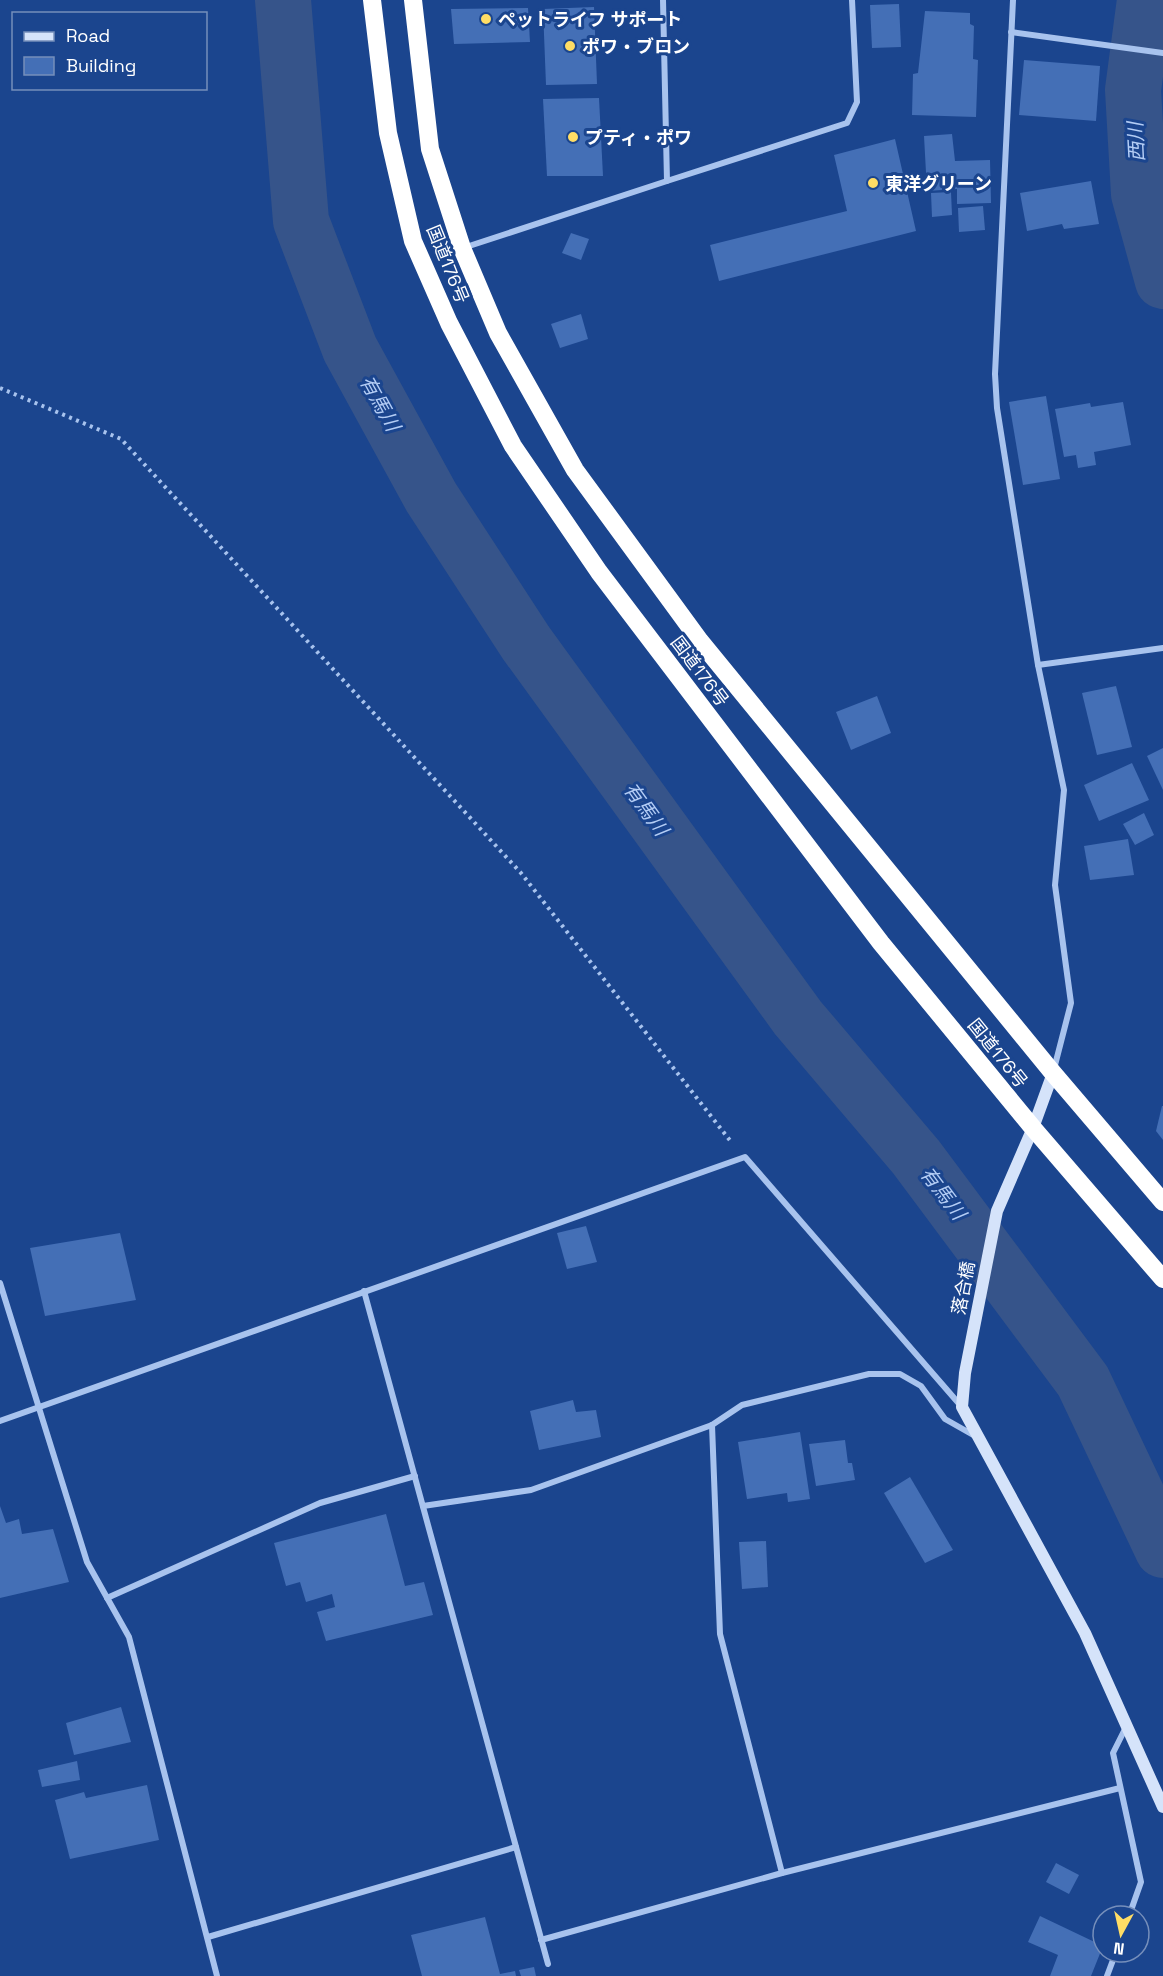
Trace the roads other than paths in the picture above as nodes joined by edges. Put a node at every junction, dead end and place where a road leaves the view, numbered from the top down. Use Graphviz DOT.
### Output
graph roads {
  1 [pos="372,0"];
  2 [pos="413,0"];
  3 [pos="663,0"];
  4 [pos="852,0"];
  5 [pos="1013,0"];
  6 [pos="1011,32"];
  7 [pos="1163,52"];
  8 [pos="667,181"];
  9 [pos="462,248"];
  10 [pos="1163,648"];
  11 [pos="1038,665"];
  12 [pos="1053,1073"];
  13 [pos="1033,1128"];
  14 [pos="1163,1202"];
  15 [pos="1163,1279"];
  16 [pos="0,1283"];
  17 [pos="364,1291"];
  18 [pos="40,1406"];
  19 [pos="962,1407"];
  20 [pos="0,1421"];
  21 [pos="712,1425"];
  22 [pos="978,1437"];
  23 [pos="415,1476"];
  24 [pos="423,1506"];
  25 [pos="107,1599"];
  26 [pos="1128,1724"];
  27 [pos="1120,1788"];
  28 [pos="1163,1808"];
  29 [pos="516,1847"];
  30 [pos="783,1873"];
  31 [pos="1133,1904"];
  32 [pos="208,1937"];
  33 [pos="542,1940"];
  34 [pos="548,1964"];
  35 [pos="217,1976"];
  1 -- 13 [label="highway, 国道176号"];
  2 -- 9 [label="highway, 国道176号"];
  3 -- 8 [label="street"];
  4 -- 8 [label="street"];
  5 -- 6 [label="street"];
  6 -- 7 [label="street"];
  6 -- 11 [label="street"];
  8 -- 9 [label="street"];
  9 -- 12 [label="highway, 国道176号"];
  10 -- 11 [label="street"];
  11 -- 12 [label="street"];
  12 -- 13 [label="street, 落合橋"];
  12 -- 14 [label="highway, 国道176号"];
  13 -- 15 [label="highway, 国道176号"];
  13 -- 19 [label="street, 落合橋"];
  16 -- 18 [label="street"];
  17 -- 18 [label="street"];
  17 -- 19 [label="street"];
  17 -- 23 [label="street"];
  18 -- 20 [label="street"];
  18 -- 25 [label="street"];
  19 -- 22 [label="street"];
  21 -- 22 [label="street"];
  21 -- 24 [label="street"];
  21 -- 30 [label="street"];
  22 -- 26 [label="street"];
  23 -- 24 [label="street"];
  23 -- 25 [label="street"];
  24 -- 29 [label="street"];
  25 -- 32 [label="street"];
  26 -- 27 [label="street"];
  26 -- 28 [label="street"];
  27 -- 30 [label="street"];
  27 -- 31 [label="street"];
  29 -- 32 [label="street"];
  29 -- 33 [label="street"];
  30 -- 33 [label="street"];
  32 -- 35 [label="street"];
  33 -- 34 [label="street"];
}
